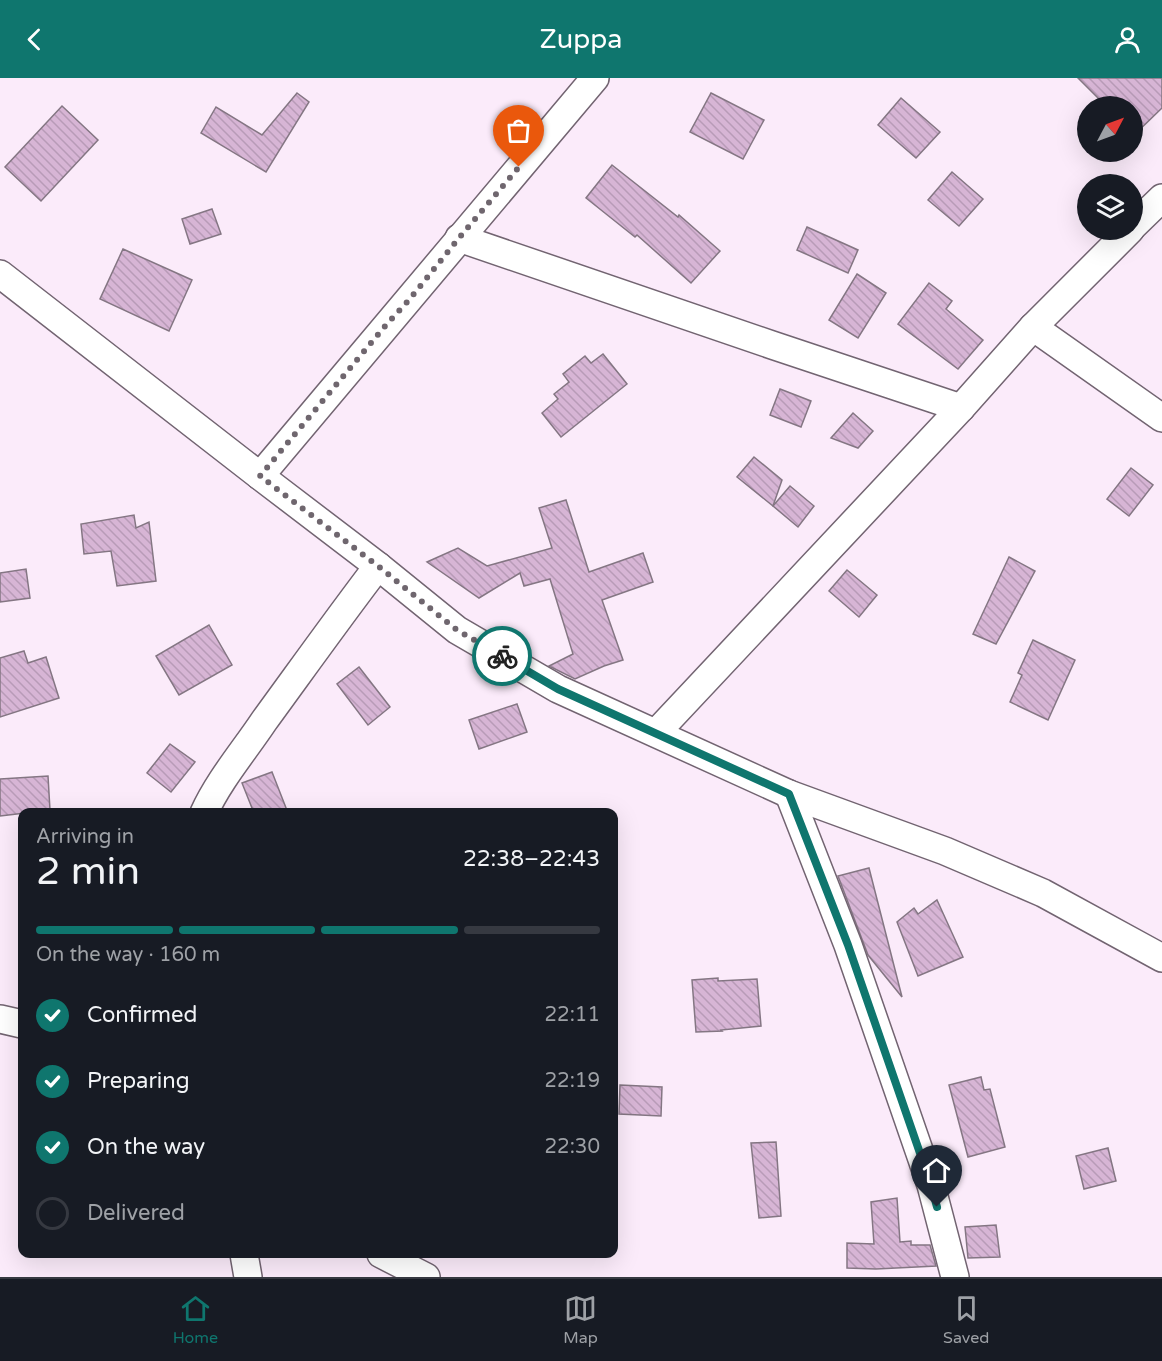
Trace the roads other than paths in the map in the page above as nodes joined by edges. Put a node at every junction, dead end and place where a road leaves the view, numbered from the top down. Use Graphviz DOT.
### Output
graph roads {
  1 [pos="595,78"];
  2 [pos="1162,198"];
  3 [pos="1143,216"];
  4 [pos="459,238"];
  5 [pos="1119,240"];
  6 [pos="0,274"];
  7 [pos="1033,327"];
  8 [pos="961,408"];
  9 [pos="1162,418"];
  10 [pos="260,476"];
  11 [pos="378,566"];
  12 [pos="656,733"];
  13 [pos="789,794"];
  14 [pos="206,808"];
  15 [pos="1162,958"];
  16 [pos="0,1019"];
  17 [pos="18,1023"];
  18 [pos="245,1258"];
  19 [pos="389,1258"];
  20 [pos="248,1277"];
  21 [pos="426,1277"];
  22 [pos="955,1277"];
  1 -- 4 [label="street"];
  2 -- 3 [label="street"];
  4 -- 8 [label="street"];
  4 -- 10 [label="street"];
  5 -- 7 [label="street"];
  6 -- 10 [label="street"];
  7 -- 8 [label="street"];
  7 -- 9 [label="street"];
  8 -- 12 [label="street"];
  10 -- 11 [label="street"];
  11 -- 12 [label="street"];
  11 -- 14 [label="street"];
  12 -- 13 [label="street"];
  13 -- 15 [label="street"];
  13 -- 22 [label="street"];
  16 -- 17 [label="street"];
  18 -- 20 [label="street"];
  19 -- 21 [label="street"];
}
